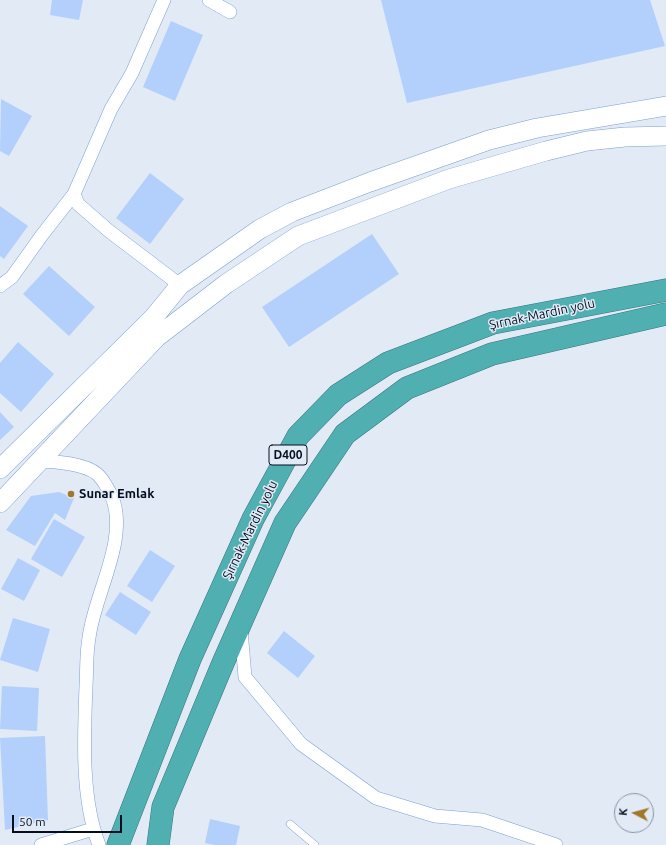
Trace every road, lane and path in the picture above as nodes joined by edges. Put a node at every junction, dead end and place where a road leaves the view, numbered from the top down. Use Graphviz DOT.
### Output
graph roads {
  1 [pos="164,0"];
  2 [pos="209,0"];
  3 [pos="230,12"];
  4 [pos="666,106"];
  5 [pos="666,136"];
  6 [pos="74,194"];
  7 [pos="180,285"];
  8 [pos="0,286"];
  9 [pos="666,290"];
  10 [pos="666,314"];
  11 [pos="39,461"];
  12 [pos="0,469"];
  13 [pos="0,503"];
  14 [pos="240,624"];
  15 [pos="290,824"];
  16 [pos="93,829"];
  17 [pos="41,845"];
  18 [pos="99,845"];
  19 [pos="118,845"];
  20 [pos="158,845"];
  21 [pos="315,845"];
  22 [pos="556,845"];
  1 -- 6 [label="street"];
  2 -- 3 [label="street"];
  4 -- 7 [label="street"];
  5 -- 11 [label="street"];
  6 -- 7 [label="street"];
  6 -- 8 [label="street"];
  7 -- 12 [label="street"];
  9 -- 19 [label="highway, Şırnak-Mardin yolu / D400"];
  10 -- 14 [label="highway, Şırnak-Mardin yolu / D400"];
  11 -- 13 [label="street"];
  11 -- 16 [label="street"];
  14 -- 20 [label="highway, Şırnak-Mardin yolu / D400"];
  14 -- 22 [label="street"];
  15 -- 21 [label="lane"];
  16 -- 17 [label="street"];
  16 -- 18 [label="street"];
}
